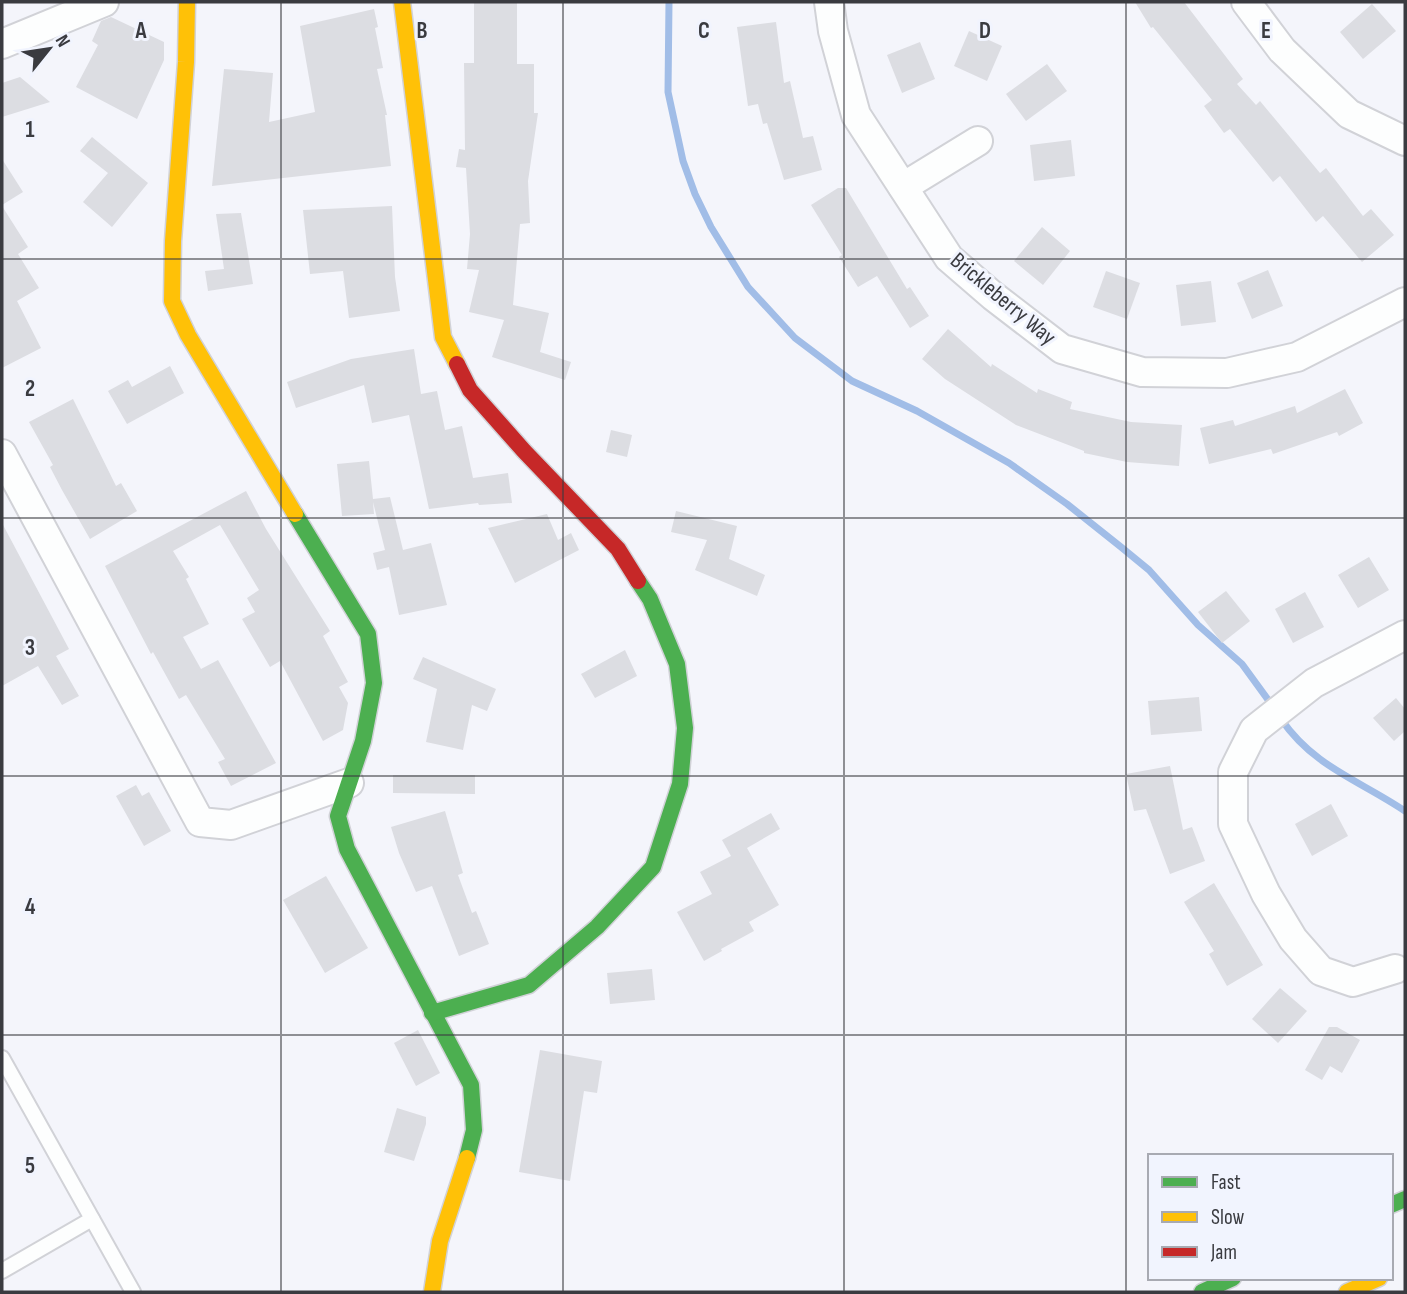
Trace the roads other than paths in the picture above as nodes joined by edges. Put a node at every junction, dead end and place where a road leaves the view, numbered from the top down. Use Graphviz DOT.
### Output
graph roads {
  1 [pos="104,2"];
  2 [pos="187,2"];
  3 [pos="402,2"];
  4 [pos="829,2"];
  5 [pos="1246,2"];
  6 [pos="2,44"];
  7 [pos="978,141"];
  8 [pos="1405,141"];
  9 [pos="903,187"];
  10 [pos="1405,302"];
  11 [pos="2,454"];
  12 [pos="1405,635"];
  13 [pos="349,783"];
  14 [pos="1395,969"];
  15 [pos="432,1013"];
  16 [pos="2,1058"];
  17 [pos="92,1219"];
  18 [pos="2,1271"];
  19 [pos="1229,1280"];
  20 [pos="1375,1280"];
  21 [pos="133,1292"];
  22 [pos="432,1292"];
  23 [pos="1202,1292"];
  24 [pos="1347,1292"];
  1 -- 6 [label="street"];
  2 -- 13 [label="street"];
  3 -- 15 [label="street"];
  4 -- 9 [label="street, Brickleberry Way"];
  5 -- 8 [label="street"];
  7 -- 9 [label="street"];
  9 -- 10 [label="street, Brickleberry Way"];
  11 -- 13 [label="street"];
  12 -- 14 [label="street"];
  13 -- 15 [label="street"];
  15 -- 22 [label="street"];
  16 -- 17 [label="lane"];
  17 -- 18 [label="lane"];
  17 -- 21 [label="lane"];
  19 -- 23 [label="street"];
  20 -- 24 [label="street"];
}
